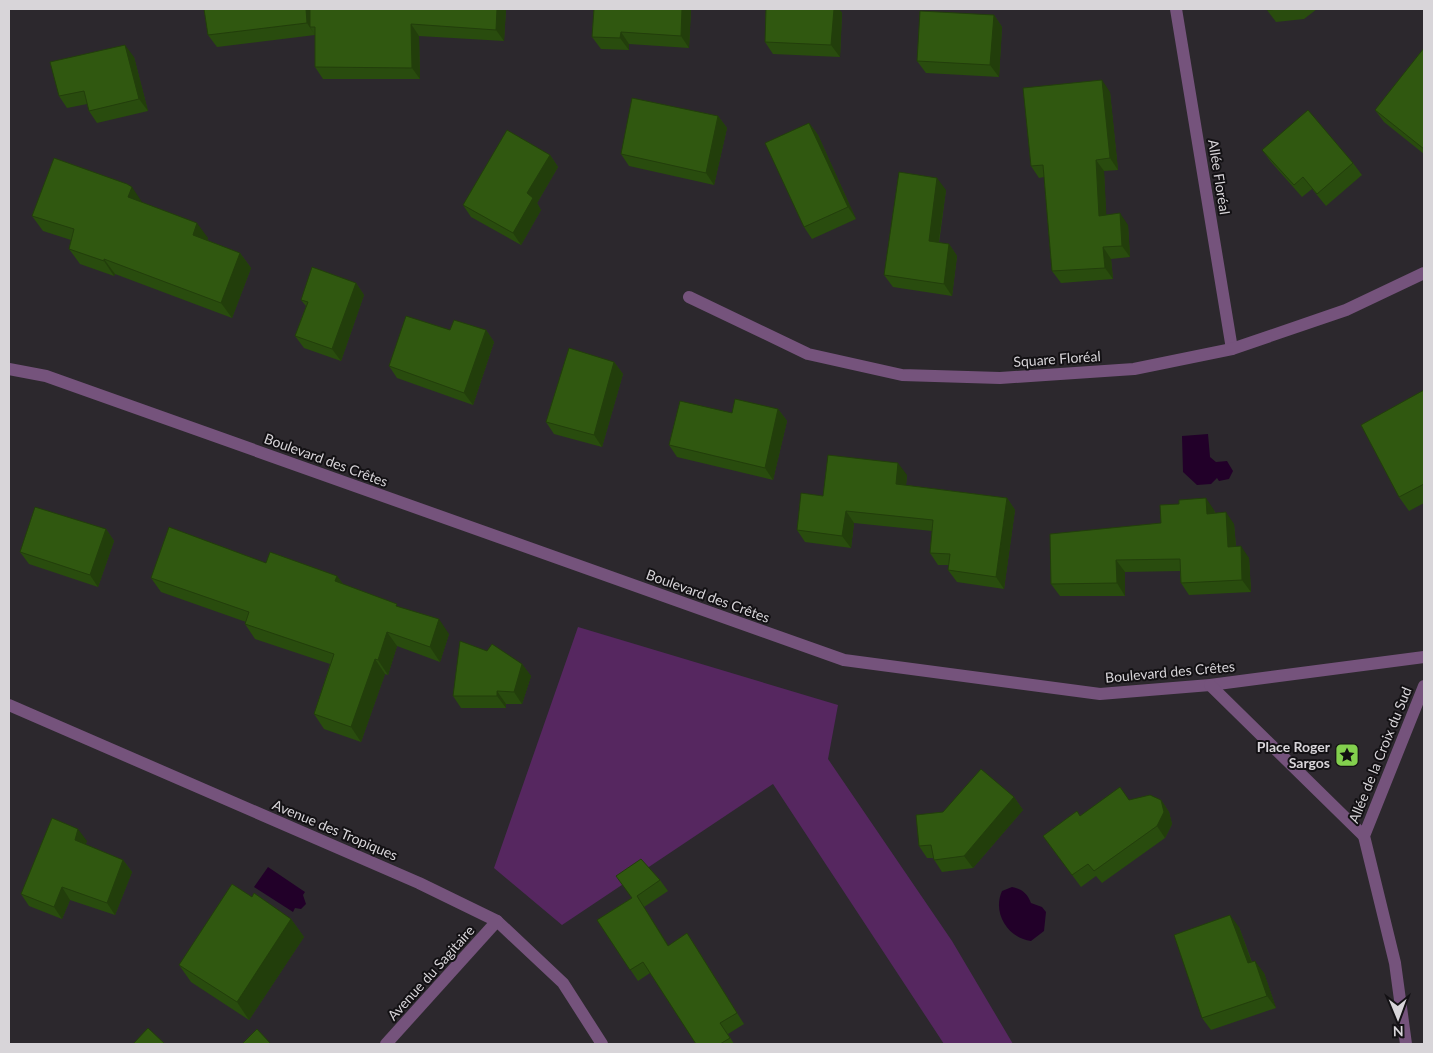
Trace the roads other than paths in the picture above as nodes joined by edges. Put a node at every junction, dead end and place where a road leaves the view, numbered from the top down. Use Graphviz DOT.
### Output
graph roads {
  1 [pos="1176,9"];
  2 [pos="1424,273"];
  3 [pos="689,297"];
  4 [pos="1232,349"];
  5 [pos="9,369"];
  6 [pos="1424,657"];
  7 [pos="1210,685"];
  8 [pos="1424,686"];
  9 [pos="9,705"];
  10 [pos="1364,836"];
  11 [pos="498,921"];
  12 [pos="386,1044"];
  13 [pos="602,1044"];
  14 [pos="1406,1044"];
  1 -- 4 [label="street, Allée Floréal"];
  2 -- 4 [label="street, Square Floréal"];
  3 -- 4 [label="street, Square Floréal"];
  5 -- 7 [label="street, Boulevard des Crêtes"];
  6 -- 7 [label="street, Boulevard des Crêtes"];
  7 -- 10 [label="street, Allée de la Croix du Sud"];
  8 -- 10 [label="street, Allée de la Croix du Sud"];
  9 -- 11 [label="street, Avenue des Tropiques"];
  10 -- 14 [label="street, Allée de la Croix du Sud"];
  11 -- 12 [label="street, Avenue du Sagitaire"];
  11 -- 13 [label="street, Avenue des Tropiques"];
}
